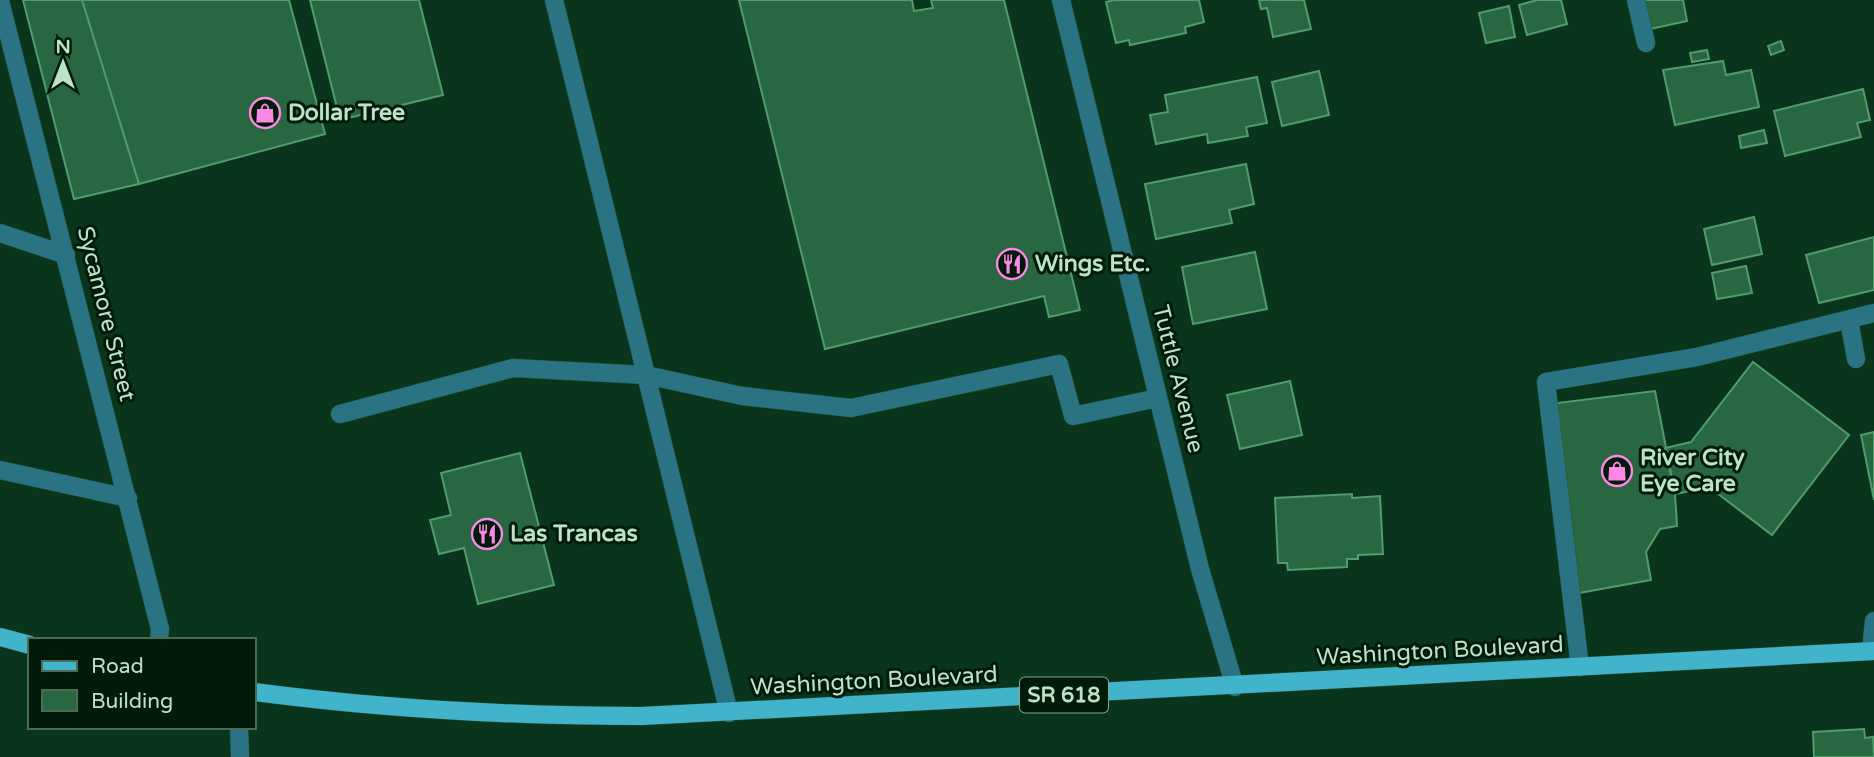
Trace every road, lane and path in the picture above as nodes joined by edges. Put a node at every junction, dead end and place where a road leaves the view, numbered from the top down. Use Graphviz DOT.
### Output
graph roads {
  1 [pos="554,0"];
  2 [pos="1060,0"];
  3 [pos="1636,0"];
  4 [pos="0,4"];
  5 [pos="1646,43"];
  6 [pos="0,233"];
  7 [pos="66,255"];
  8 [pos="1874,313"];
  9 [pos="1849,320"];
  10 [pos="1856,359"];
  11 [pos="646,375"];
  12 [pos="1158,398"];
  13 [pos="340,414"];
  14 [pos="0,470"];
  15 [pos="128,498"];
  16 [pos="1874,621"];
  17 [pos="0,637"];
  18 [pos="159,638"];
  19 [pos="28,644"];
  20 [pos="1873,651"];
  21 [pos="1580,667"];
  22 [pos="1235,687"];
  23 [pos="256,692"];
  24 [pos="729,713"];
  25 [pos="239,729"];
  26 [pos="240,757"];
  1 -- 11 [label="street"];
  2 -- 12 [label="street, Tuttle Avenue"];
  3 -- 5 [label="street"];
  4 -- 7 [label="street, Sycamore Street"];
  6 -- 7 [label="street"];
  7 -- 15 [label="street, Sycamore Street"];
  8 -- 9 [label="street"];
  9 -- 10 [label="street"];
  9 -- 21 [label="street"];
  11 -- 12 [label="street"];
  11 -- 13 [label="street"];
  11 -- 24 [label="street"];
  12 -- 22 [label="street, Tuttle Avenue"];
  14 -- 15 [label="street"];
  15 -- 18 [label="street, Sycamore Street"];
  16 -- 20 [label="street"];
  17 -- 19 [label="main road"];
  20 -- 21 [label="main road, Washington Boulevard / SR 618"];
  21 -- 22 [label="main road, Washington Boulevard / SR 618"];
  22 -- 24 [label="main road, Washington Boulevard / SR 618"];
  23 -- 24 [label="main road, Washington Boulevard / SR 618"];
  25 -- 26 [label="street"];
}
